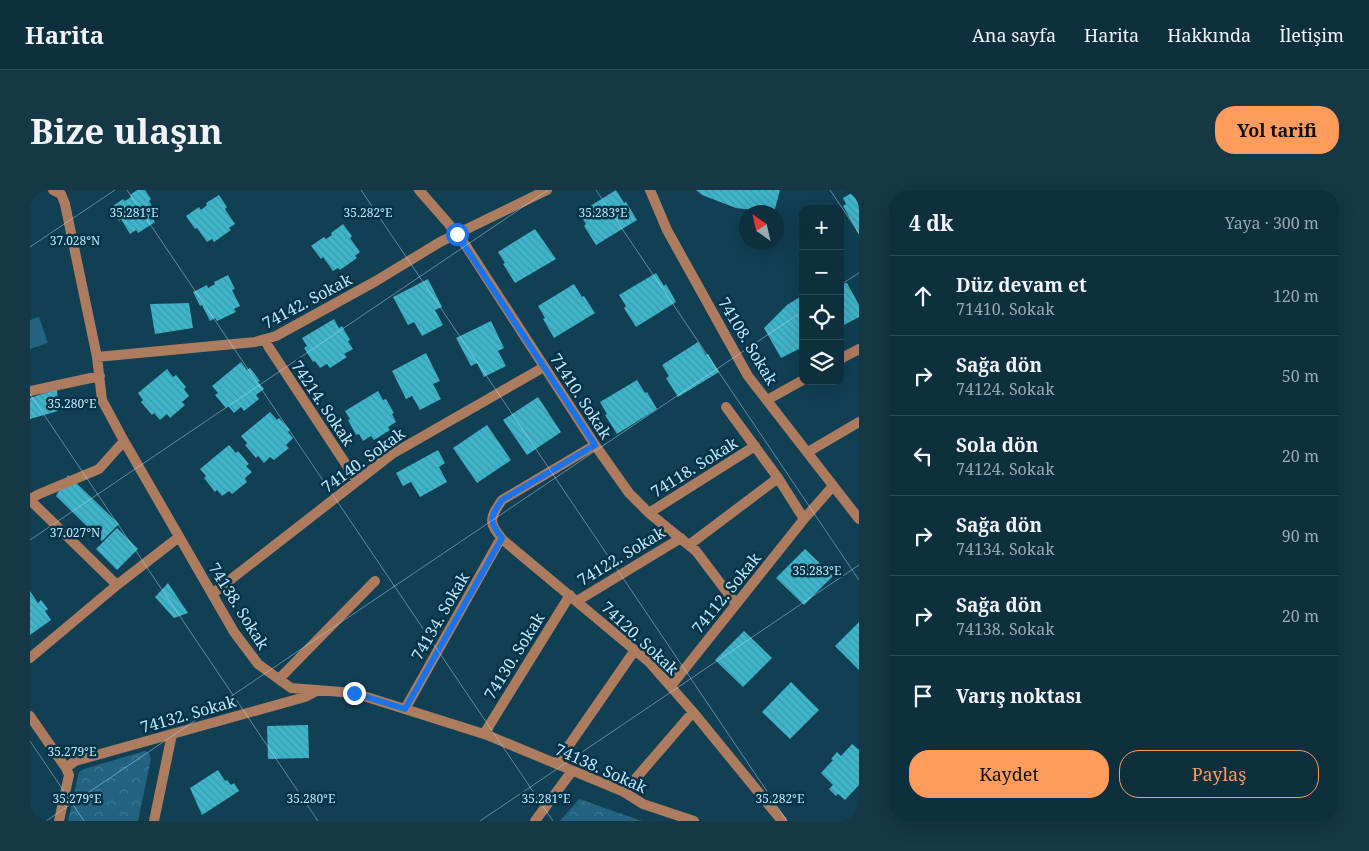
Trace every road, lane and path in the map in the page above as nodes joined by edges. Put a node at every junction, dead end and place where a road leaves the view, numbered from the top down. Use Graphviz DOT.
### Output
graph roads {
  1 [pos="419,190"];
  2 [pos="547,190"];
  3 [pos="650,190"];
  4 [pos="61,191"];
  5 [pos="457,234"];
  6 [pos="266,340"];
  7 [pos="859,349"];
  8 [pos="97,356"];
  9 [pos="844,357"];
  10 [pos="544,367"];
  11 [pos="100,376"];
  12 [pos="799,382"];
  13 [pos="30,391"];
  14 [pos="767,400"];
  15 [pos="726,407"];
  16 [pos="859,422"];
  17 [pos="124,442"];
  18 [pos="595,445"];
  19 [pos="755,446"];
  20 [pos="808,452"];
  21 [pos="778,478"];
  22 [pos="357,481"];
  23 [pos="833,486"];
  24 [pos="30,500"];
  25 [pos="649,513"];
  26 [pos="804,519"];
  27 [pos="859,519"];
  28 [pos="179,537"];
  29 [pos="502,538"];
  30 [pos="685,541"];
  31 [pos="375,581"];
  32 [pos="117,585"];
  33 [pos="212,594"];
  34 [pos="573,598"];
  35 [pos="736,604"];
  36 [pos="635,650"];
  37 [pos="30,658"];
  38 [pos="279,679"];
  39 [pos="671,686"];
  40 [pos="318,690"];
  41 [pos="405,709"];
  42 [pos="693,712"];
  43 [pos="30,716"];
  44 [pos="172,734"];
  45 [pos="484,734"];
  46 [pos="556,764"];
  47 [pos="66,768"];
  48 [pos="572,771"];
  49 [pos="624,792"];
  50 [pos="59,821"];
  51 [pos="154,821"];
  52 [pos="535,821"];
  53 [pos="694,821"];
  54 [pos="782,821"];
  1 -- 5 [label="street, 71410. Sokak"];
  2 -- 5 [label="street, 74142. Sokak"];
  3 -- 14 [label="street, 74108. Sokak"];
  4 -- 8 [label="street, 74138. Sokak"];
  5 -- 6 [label="street, 74142. Sokak"];
  5 -- 10 [label="street, 71410. Sokak"];
  6 -- 8 [label="street, 74142. Sokak"];
  6 -- 22 [label="street, 74214. Sokak"];
  7 -- 9 [label="street"];
  8 -- 11 [label="street, 74138. Sokak"];
  10 -- 18 [label="street, 71410. Sokak"];
  10 -- 22 [label="street, 74140. Sokak"];
  11 -- 13 [label="street"];
  11 -- 17 [label="street, 74138. Sokak"];
  12 -- 14 [label="street"];
  14 -- 20 [label="street, 74108. Sokak"];
  15 -- 19 [label="street"];
  16 -- 20 [label="street"];
  17 -- 24 [label="street"];
  17 -- 28 [label="street, 74138. Sokak"];
  18 -- 25 [label="street, 71410. Sokak"];
  18 -- 29 [label="street"];
  19 -- 21 [label="street"];
  19 -- 25 [label="street, 74118. Sokak"];
  20 -- 23 [label="street, 74108. Sokak"];
  21 -- 26 [label="street"];
  21 -- 30 [label="street, 74122. Sokak"];
  22 -- 33 [label="street, 74140. Sokak"];
  23 -- 26 [label="street, 74112. Sokak"];
  23 -- 27 [label="street, 74108. Sokak"];
  24 -- 32 [label="street"];
  25 -- 30 [label="street, 71410. Sokak"];
  26 -- 35 [label="street, 74112. Sokak"];
  28 -- 32 [label="street"];
  28 -- 33 [label="street, 74138. Sokak"];
  29 -- 34 [label="street, 74120. Sokak"];
  29 -- 41 [label="street, 74134. Sokak"];
  30 -- 34 [label="street, 74122. Sokak"];
  30 -- 35 [label="street, 71410. Sokak"];
  31 -- 38 [label="street"];
  32 -- 37 [label="street"];
  33 -- 38 [label="street, 74138. Sokak"];
  34 -- 36 [label="street, 74120. Sokak"];
  34 -- 45 [label="street, 74130. Sokak"];
  35 -- 39 [label="street, 74112. Sokak"];
  36 -- 39 [label="street, 74120. Sokak"];
  36 -- 46 [label="street"];
  38 -- 40 [label="street, 74138. Sokak"];
  39 -- 42 [label="street, 74120. Sokak"];
  40 -- 41 [label="street, 74138. Sokak"];
  40 -- 44 [label="street, 74132. Sokak"];
  41 -- 45 [label="street, 74138. Sokak"];
  42 -- 49 [label="street"];
  42 -- 54 [label="street, 74120. Sokak"];
  43 -- 47 [label="street"];
  44 -- 47 [label="street, 74132. Sokak"];
  44 -- 51 [label="street"];
  45 -- 46 [label="street, 74138. Sokak"];
  46 -- 48 [label="street, 74138. Sokak"];
  47 -- 50 [label="street"];
  48 -- 49 [label="street, 74138. Sokak"];
  48 -- 52 [label="street"];
  49 -- 53 [label="street, 74138. Sokak"];
}
